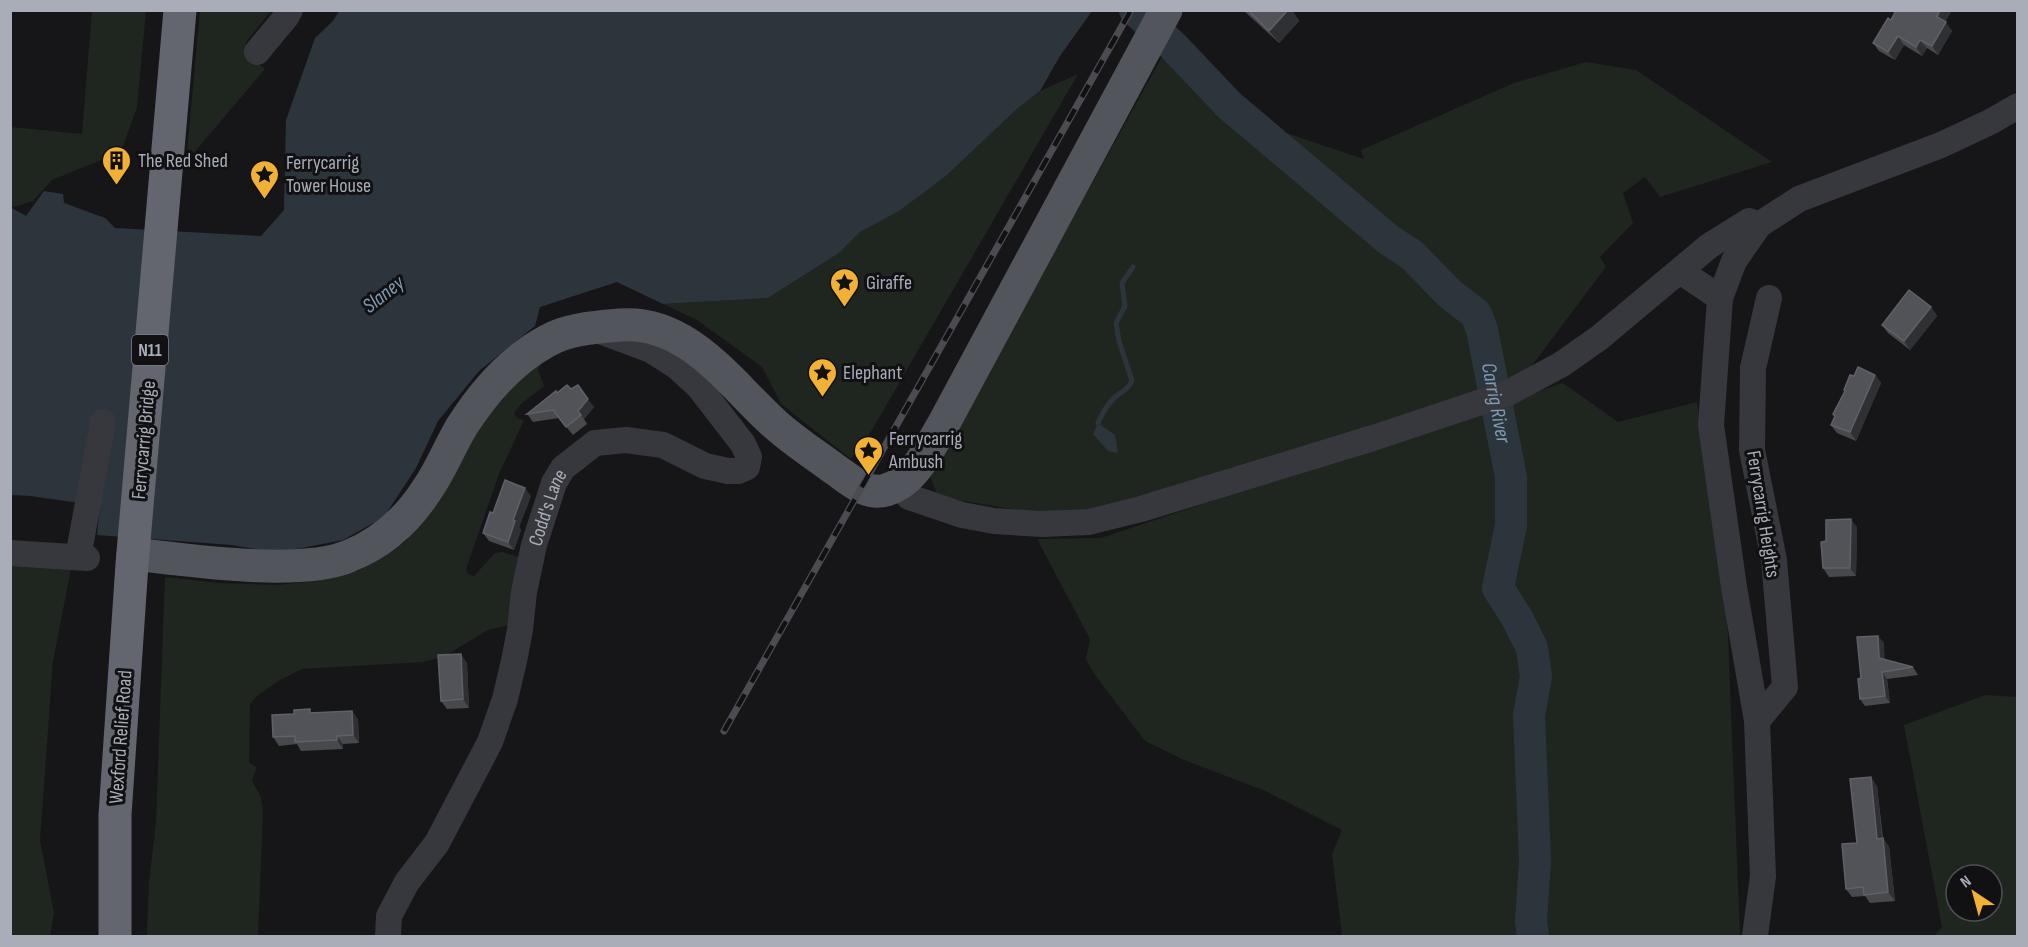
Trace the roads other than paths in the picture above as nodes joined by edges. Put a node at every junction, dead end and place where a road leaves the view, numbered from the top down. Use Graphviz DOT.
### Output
graph roads {
  1 [pos="180,10"];
  2 [pos="290,10"];
  3 [pos="1166,10"];
  4 [pos="256,52"];
  5 [pos="2018,106"];
  6 [pos="1759,225"];
  7 [pos="1680,271"];
  8 [pos="1720,298"];
  9 [pos="1768,298"];
  10 [pos="592,328"];
  11 [pos="103,422"];
  12 [pos="899,484"];
  13 [pos="134,546"];
  14 [pos="10,553"];
  15 [pos="1756,721"];
  16 [pos="115,936"];
  17 [pos="388,936"];
  18 [pos="1755,936"];
  1 -- 13 [label="highway, Ferrycarrig Bridge / N11"];
  2 -- 4 [label="street"];
  3 -- 12 [label="main road"];
  5 -- 6 [label="street"];
  6 -- 7 [label="street"];
  6 -- 8 [label="street"];
  7 -- 8 [label="street"];
  7 -- 12 [label="street"];
  8 -- 15 [label="street"];
  9 -- 15 [label="street, Ferrycarrig Heights"];
  10 -- 12 [label="main road"];
  10 -- 13 [label="main road"];
  10 -- 17 [label="street, Codd's Lane"];
  11 -- 14 [label="street"];
  13 -- 16 [label="highway, Wexford Relief Road / N11"];
  15 -- 18 [label="street"];
}
